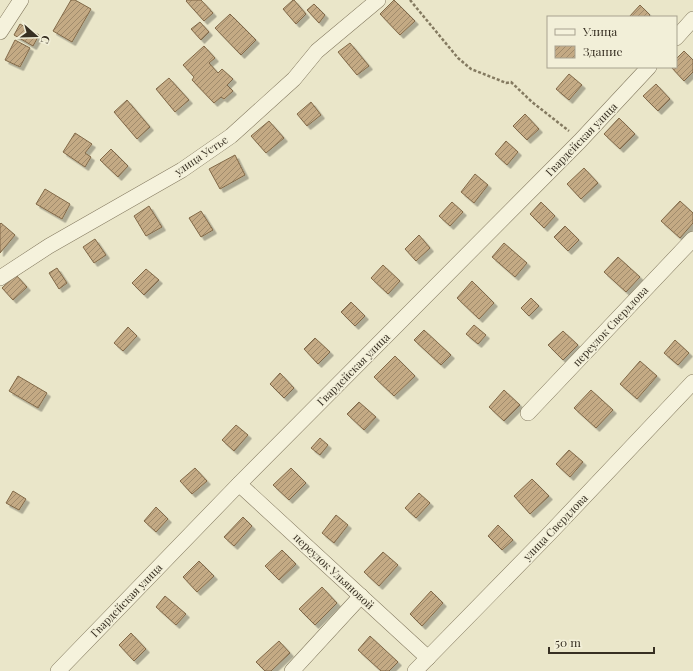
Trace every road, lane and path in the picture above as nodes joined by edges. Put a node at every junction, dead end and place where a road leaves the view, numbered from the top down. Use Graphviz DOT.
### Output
graph roads {
  1 [pos="21,0"];
  2 [pos="378,0"];
  3 [pos="410,0"];
  4 [pos="693,19"];
  5 [pos="0,32"];
  6 [pos="677,37"];
  7 [pos="648,68"];
  8 [pos="580,141"];
  9 [pos="693,239"];
  10 [pos="0,278"];
  11 [pos="693,382"];
  12 [pos="528,413"];
  13 [pos="239,484"];
  14 [pos="361,596"];
  15 [pos="428,658"];
  16 [pos="58,671"];
  17 [pos="292,671"];
  18 [pos="415,671"];
  1 -- 5 [label="street"];
  2 -- 10 [label="street, улица Устье"];
  3 -- 8 [label="path"];
  4 -- 6 [label="street"];
  7 -- 8 [label="street, Гвардейская улица"];
  8 -- 13 [label="street, Гвардейская улица"];
  9 -- 12 [label="street, переулок Свердлова"];
  11 -- 15 [label="street, улица Свердлова"];
  13 -- 14 [label="street, переулок Ульяновой"];
  13 -- 16 [label="street, Гвардейская улица"];
  14 -- 15 [label="street, переулок Ульяновой"];
  14 -- 17 [label="street"];
  15 -- 18 [label="street, улица Свердлова"];
}
